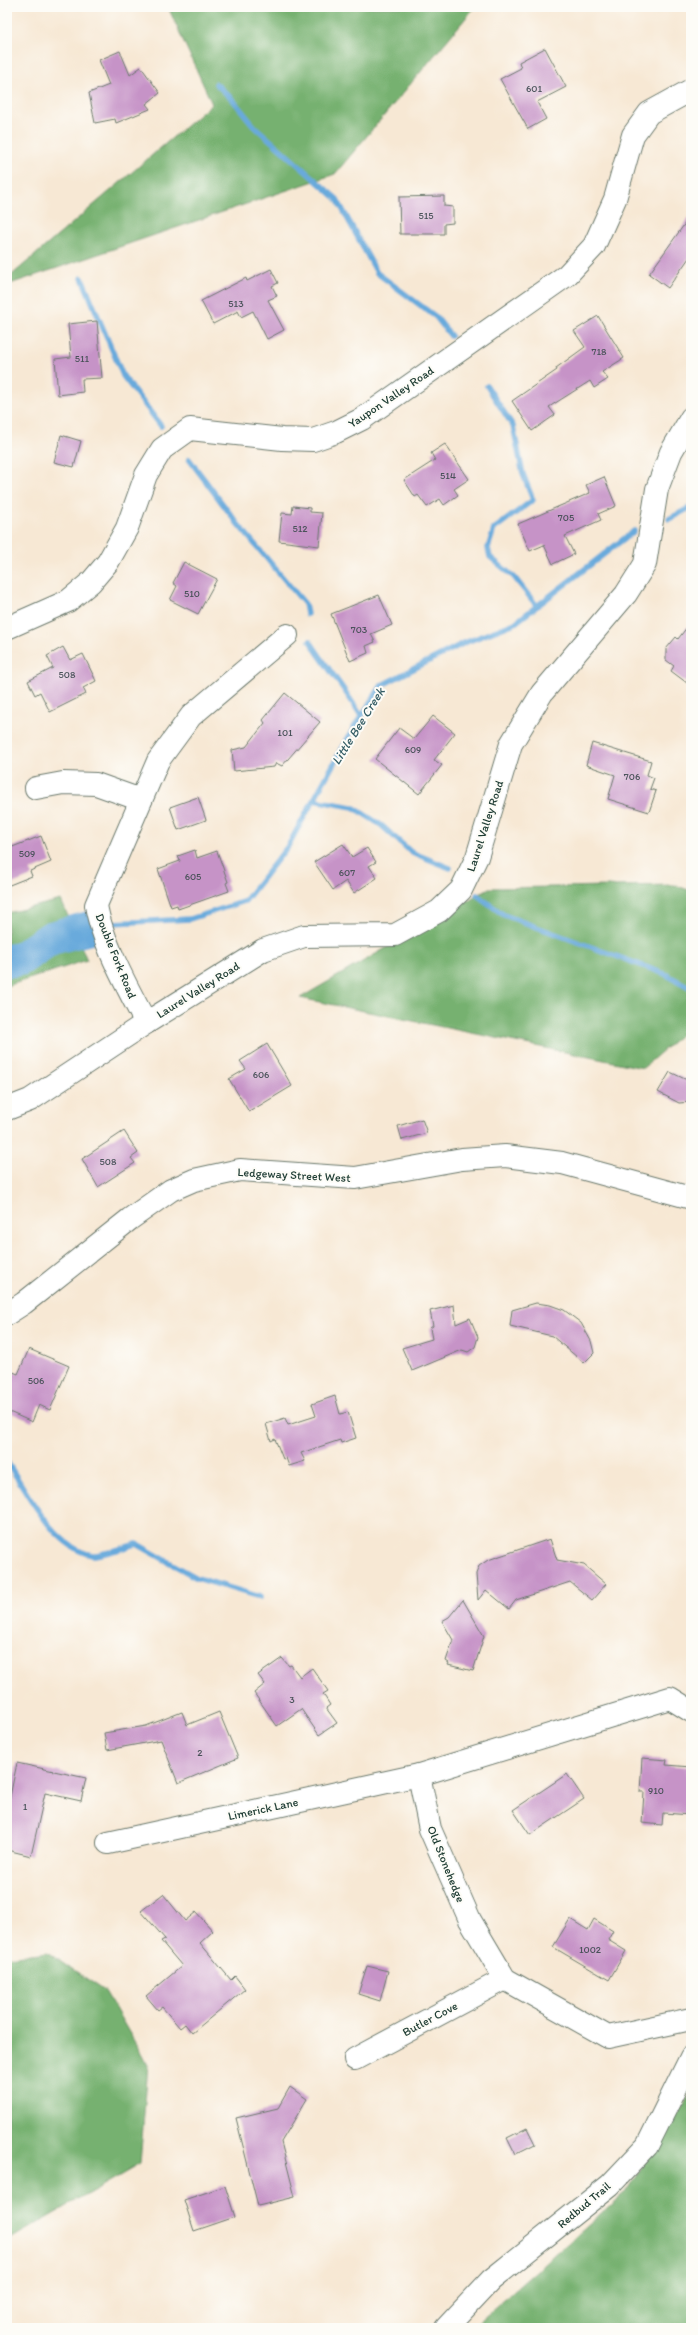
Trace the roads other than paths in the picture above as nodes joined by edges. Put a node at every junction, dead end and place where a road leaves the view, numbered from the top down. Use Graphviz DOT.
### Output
graph roads {
  1 [pos="691,90"];
  2 [pos="691,418"];
  3 [pos="7,628"];
  4 [pos="287,635"];
  5 [pos="36,788"];
  6 [pos="141,800"];
  7 [pos="146,1023"];
  8 [pos="7,1109"];
  9 [pos="691,1198"];
  10 [pos="7,1314"];
  11 [pos="691,1711"];
  12 [pos="419,1775"];
  13 [pos="108,1843"];
  14 [pos="505,1980"];
  15 [pos="691,2019"];
  16 [pos="691,2057"];
  17 [pos="356,2059"];
  18 [pos="446,2328"];
  1 -- 3 [label="street, Yaupon Valley Road"];
  2 -- 7 [label="street, Laurel Valley Road"];
  4 -- 6 [label="street, Double Fork Road"];
  5 -- 6 [label="street"];
  6 -- 7 [label="street, Double Fork Road"];
  7 -- 8 [label="street, Laurel Valley Road"];
  9 -- 10 [label="street, Ledgeway Street West"];
  11 -- 12 [label="street"];
  12 -- 13 [label="street, Limerick Lane"];
  12 -- 14 [label="street, Old Stonehedge"];
  14 -- 15 [label="street"];
  14 -- 17 [label="street, Butler Cove"];
  16 -- 18 [label="street, Redbud Trail"];
}
